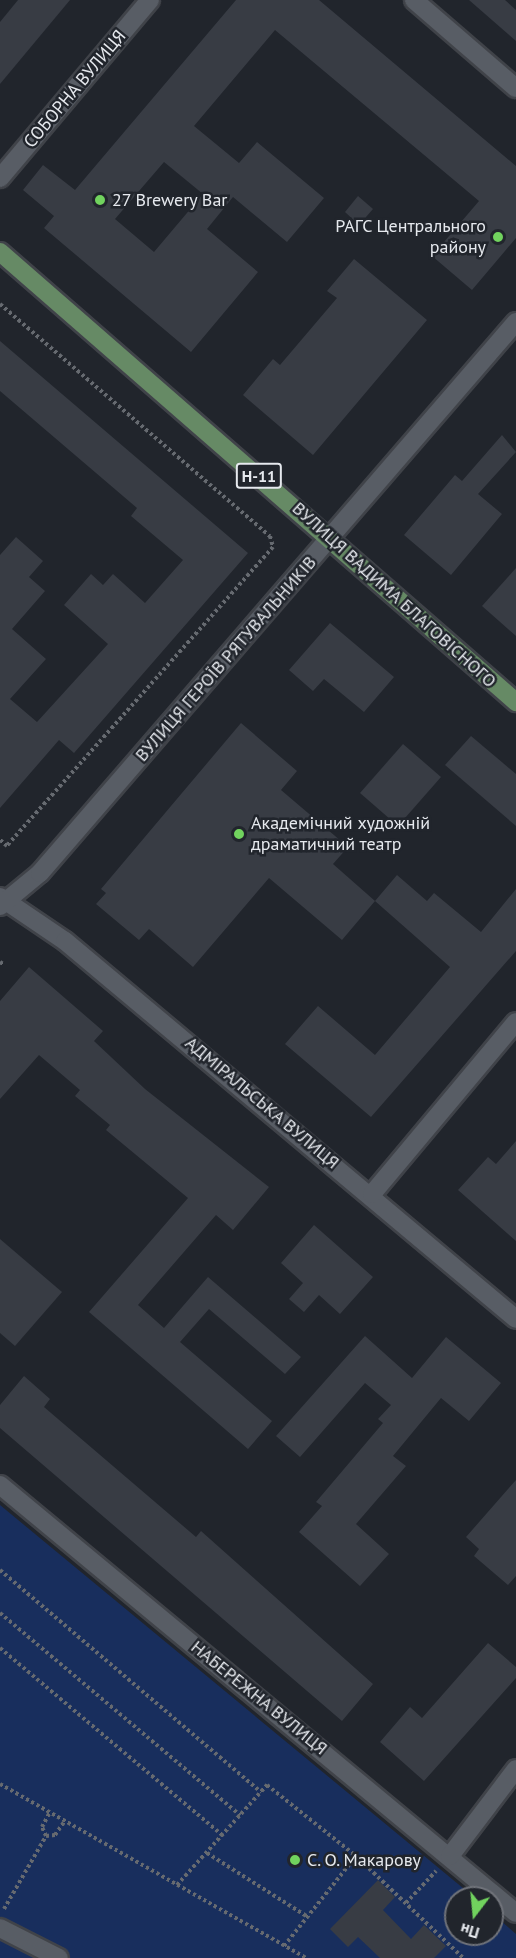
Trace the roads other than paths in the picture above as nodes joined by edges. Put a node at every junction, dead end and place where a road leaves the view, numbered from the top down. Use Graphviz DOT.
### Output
graph roads {
  1 [pos="150,0"];
  2 [pos="414,0"];
  3 [pos="516,88"];
  4 [pos="0,178"];
  5 [pos="0,252"];
  6 [pos="516,322"];
  7 [pos="330,541"];
  8 [pos="516,702"];
  9 [pos="2,901"];
  10 [pos="516,1022"];
  11 [pos="372,1194"];
  12 [pos="516,1319"];
  13 [pos="0,1485"];
  14 [pos="516,1769"];
  15 [pos="450,1856"];
  16 [pos="516,1913"];
  17 [pos="0,1928"];
  18 [pos="59,1958"];
  1 -- 4 [label="street, СОБОРНА ВУЛИЦЯ"];
  2 -- 3 [label="street"];
  5 -- 7 [label="main road, ВУЛИЦЯ ВАДИМА БЛАГОВІСНОГО / Н-11"];
  6 -- 7 [label="street, ВУЛИЦЯ ГЕРОЇВ РЯТУВАЛЬНИКІВ"];
  7 -- 8 [label="main road, ВУЛИЦЯ ВАДИМА БЛАГОВІСНОГО / Н-11"];
  7 -- 9 [label="street, ВУЛИЦЯ ГЕРОЇВ РЯТУВАЛЬНИКІВ"];
  9 -- 11 [label="street, АДМІРАЛЬСЬКА ВУЛИЦЯ"];
  10 -- 11 [label="street"];
  11 -- 12 [label="street, АДМІРАЛЬСЬКА ВУЛИЦЯ"];
  13 -- 15 [label="street, НАБЕРЕЖНА ВУЛИЦЯ"];
  14 -- 15 [label="street"];
  15 -- 16 [label="street, НАБЕРЕЖНА ВУЛИЦЯ"];
  17 -- 18 [label="street"];
}
